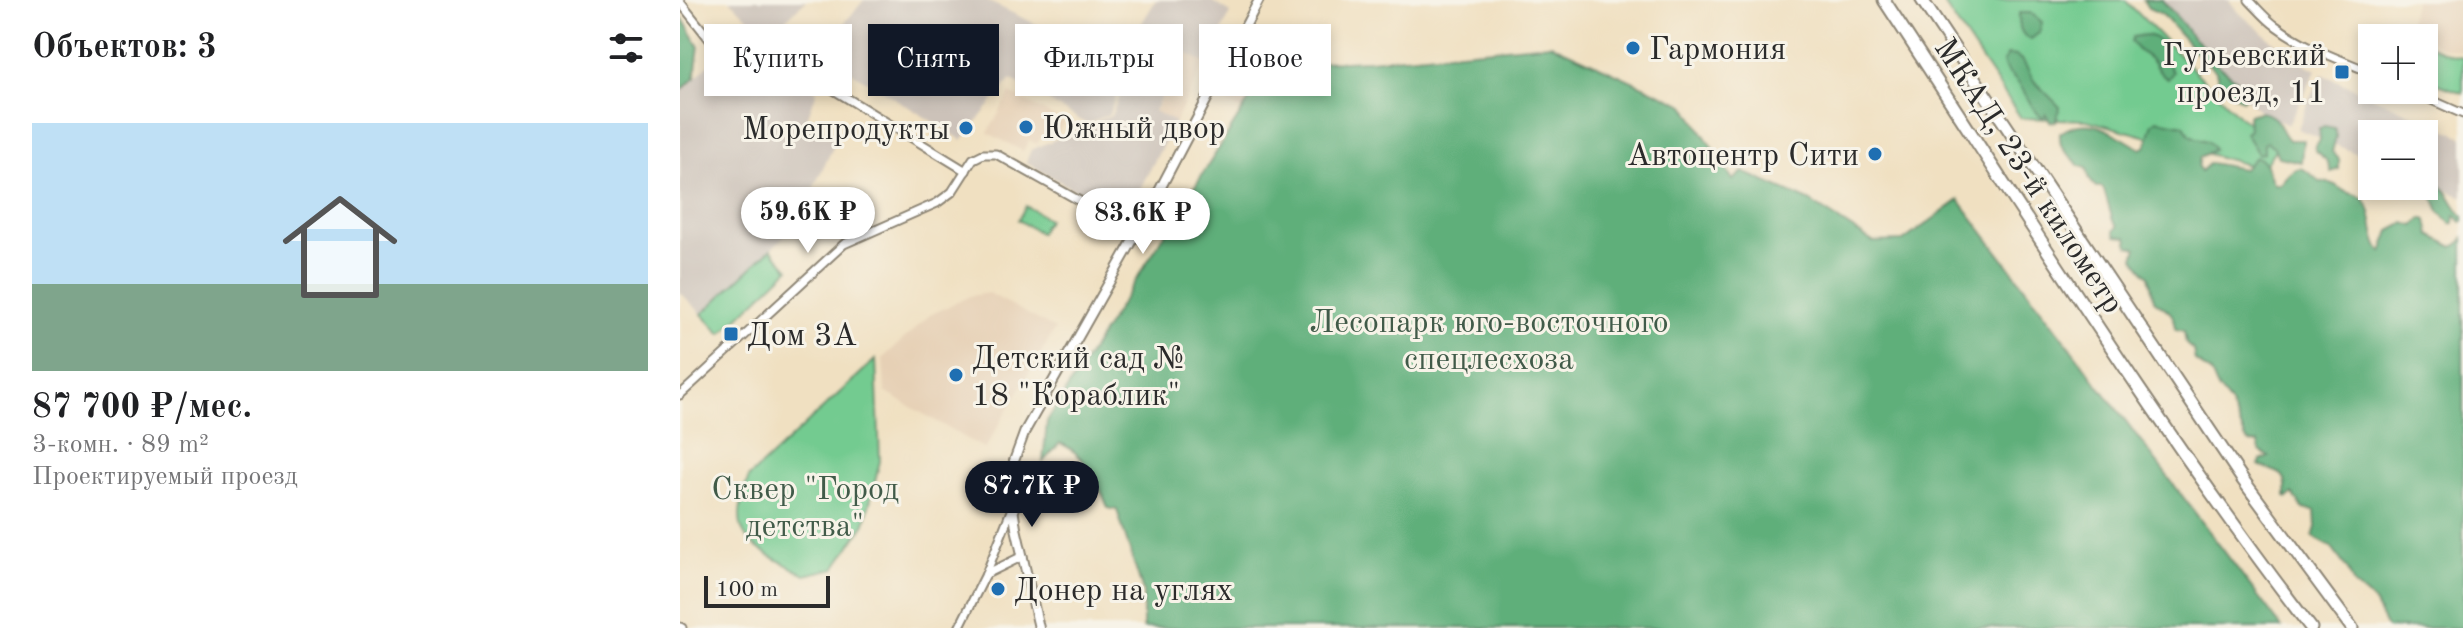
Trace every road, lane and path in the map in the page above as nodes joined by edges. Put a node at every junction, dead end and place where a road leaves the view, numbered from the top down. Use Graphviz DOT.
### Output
graph roads {
  1 [pos="1259,0"];
  2 [pos="1884,0"];
  3 [pos="1922,0"];
  4 [pos="2249,0"];
  5 [pos="680,2"];
  6 [pos="2358,67"];
  7 [pos="2438,103"];
  8 [pos="2463,114"];
  9 [pos="966,171"];
  10 [pos="1137,233"];
  11 [pos="680,395"];
  12 [pos="1012,508"];
  13 [pos="1023,556"];
  14 [pos="986,574"];
  15 [pos="959,628"];
  16 [pos="1039,628"];
  17 [pos="2311,628"];
  18 [pos="2352,628"];
  1 -- 10 [label="street"];
  2 -- 17 [label="highway, МКАД, 23-й километр"];
  3 -- 18 [label="highway, МКАД, 23-й километр"];
  4 -- 6 [label="street"];
  5 -- 9 [label="street"];
  7 -- 8 [label="street"];
  9 -- 10 [label="street"];
  9 -- 11 [label="street"];
  10 -- 12 [label="street"];
  12 -- 13 [label="street"];
  12 -- 14 [label="street"];
  13 -- 14 [label="street"];
  13 -- 16 [label="street"];
  14 -- 15 [label="street"];
}
